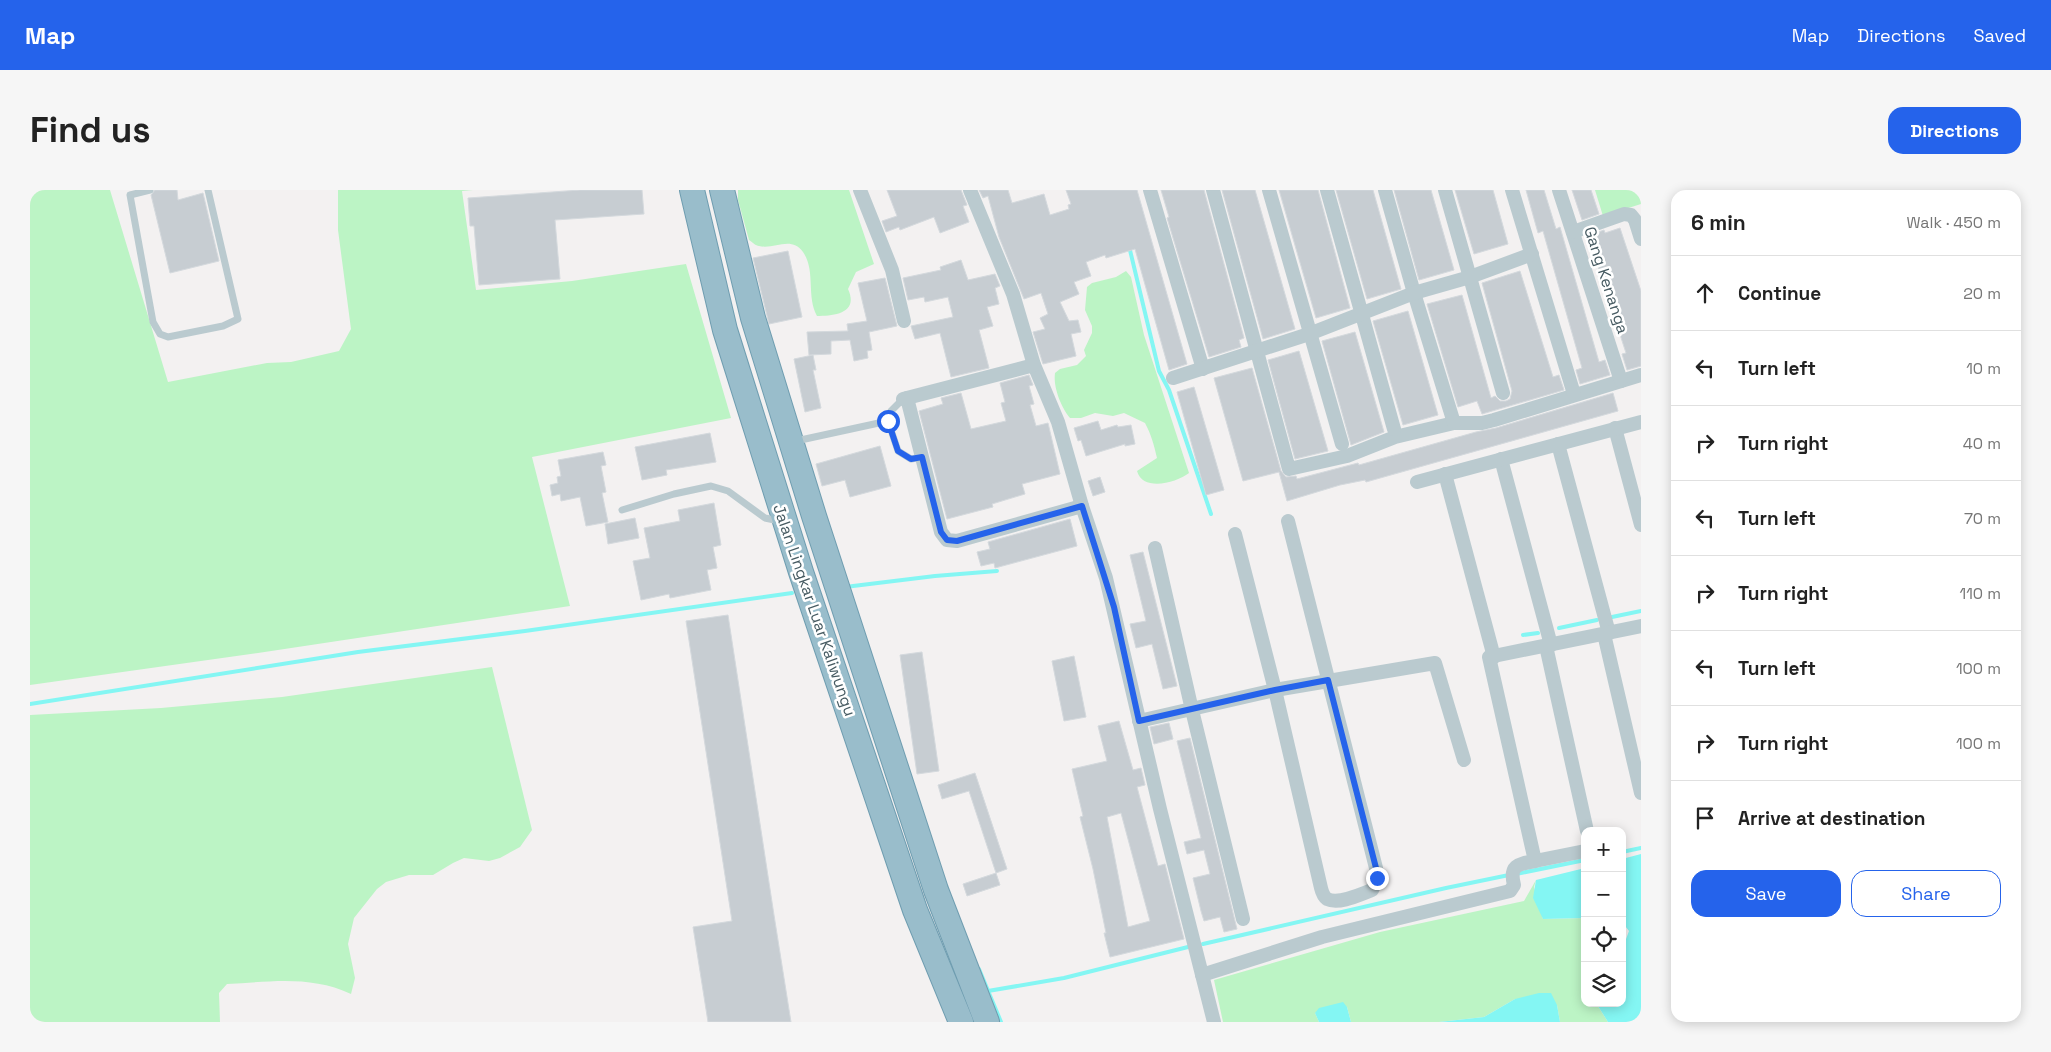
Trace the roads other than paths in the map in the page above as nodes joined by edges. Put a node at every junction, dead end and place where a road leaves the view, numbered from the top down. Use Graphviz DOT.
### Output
graph roads {
  1 [pos="150,190"];
  2 [pos="208,190"];
  3 [pos="692,190"];
  4 [pos="722,190"];
  5 [pos="860,190"];
  6 [pos="970,190"];
  7 [pos="1150,190"];
  8 [pos="1213,190"];
  9 [pos="1269,190"];
  10 [pos="1327,190"];
  11 [pos="1385,190"];
  12 [pos="1445,190"];
  13 [pos="1512,190"];
  14 [pos="1559,190"];
  15 [pos="1573,232"];
  16 [pos="1641,239"];
  17 [pos="1532,254"];
  18 [pos="1470,277"];
  19 [pos="1414,292"];
  20 [pos="1361,312"];
  21 [pos="904,321"];
  22 [pos="1309,334"];
  23 [pos="1257,352"];
  24 [pos="1034,365"];
  25 [pos="1203,369"];
  26 [pos="1641,375"];
  27 [pos="1173,378"];
  28 [pos="1621,381"];
  29 [pos="1503,393"];
  30 [pos="1574,394"];
  31 [pos="905,398"];
  32 [pos="888,421"];
  33 [pos="1454,422"];
  34 [pos="1641,422"];
  35 [pos="1615,428"];
  36 [pos="1394,429"];
  37 [pos="791,442"];
  38 [pos="1342,444"];
  39 [pos="1558,444"];
  40 [pos="922,457"];
  41 [pos="1501,459"];
  42 [pos="1445,474"];
  43 [pos="1417,482"];
  44 [pos="1082,506"];
  45 [pos="622,510"];
  46 [pos="800,519"];
  47 [pos="1288,521"];
  48 [pos="1641,525"];
  49 [pos="1235,534"];
  50 [pos="1155,548"];
  51 [pos="1641,626"];
  52 [pos="1606,634"];
  53 [pos="1548,645"];
  54 [pos="1494,656"];
  55 [pos="1328,680"];
  56 [pos="1275,690"];
  57 [pos="1192,710"];
  58 [pos="1139,721"];
  59 [pos="1464,760"];
  60 [pos="1641,793"];
  61 [pos="1586,827"];
  62 [pos="1581,852"];
  63 [pos="1535,861"];
  64 [pos="1243,919"];
  65 [pos="1202,975"];
  66 [pos="961,1022"];
  67 [pos="987,1022"];
  68 [pos="1214,1022"];
  1 -- 2 [label="lane"];
  3 -- 46 [label="highway, Jalan Lingkar Luar Kaliwungu"];
  4 -- 37 [label="highway, Jalan Lingkar Luar Kaliwungu"];
  5 -- 21 [label="street"];
  6 -- 24 [label="street"];
  7 -- 25 [label="street"];
  8 -- 23 [label="street"];
  9 -- 22 [label="street"];
  10 -- 20 [label="street"];
  11 -- 19 [label="street"];
  12 -- 18 [label="street"];
  13 -- 17 [label="street"];
  14 -- 15 [label="street, Gang Kenanga"];
  15 -- 16 [label="street"];
  15 -- 28 [label="street, Gang Kenanga"];
  17 -- 18 [label="street"];
  17 -- 30 [label="street"];
  18 -- 19 [label="street"];
  18 -- 29 [label="street"];
  19 -- 20 [label="street"];
  19 -- 33 [label="street"];
  20 -- 22 [label="street"];
  20 -- 36 [label="street"];
  22 -- 23 [label="street"];
  22 -- 38 [label="street"];
  23 -- 25 [label="street"];
  23 -- 33 [label="street"];
  24 -- 31 [label="street"];
  24 -- 44 [label="street"];
  25 -- 27 [label="street"];
  26 -- 28 [label="street"];
  28 -- 30 [label="street"];
  30 -- 33 [label="street"];
  31 -- 32 [label="lane"];
  31 -- 40 [label="street"];
  32 -- 37 [label="lane"];
  32 -- 40 [label="lane"];
  34 -- 35 [label="street"];
  35 -- 39 [label="street"];
  35 -- 48 [label="street"];
  37 -- 46 [label="highway, Jalan Lingkar Luar Kaliwungu"];
  39 -- 41 [label="street"];
  39 -- 52 [label="street"];
  40 -- 44 [label="street"];
  41 -- 42 [label="street"];
  41 -- 53 [label="street"];
  42 -- 43 [label="street"];
  42 -- 54 [label="street"];
  44 -- 58 [label="street"];
  45 -- 46 [label="lane"];
  46 -- 66 [label="highway, Jalan Lingkar Luar Kaliwungu"];
  46 -- 67 [label="highway, Jalan Lingkar Luar Kaliwungu"];
  47 -- 55 [label="street"];
  49 -- 56 [label="street"];
  50 -- 57 [label="street"];
  51 -- 52 [label="street"];
  52 -- 53 [label="street"];
  52 -- 60 [label="street"];
  53 -- 54 [label="street"];
  53 -- 61 [label="street"];
  54 -- 63 [label="street"];
  55 -- 56 [label="street"];
  55 -- 56 [label="street"];
  55 -- 59 [label="street"];
  56 -- 57 [label="street"];
  57 -- 58 [label="street"];
  57 -- 64 [label="street"];
  58 -- 65 [label="street"];
  62 -- 63 [label="street"];
  63 -- 65 [label="street"];
  65 -- 68 [label="street"];
}
